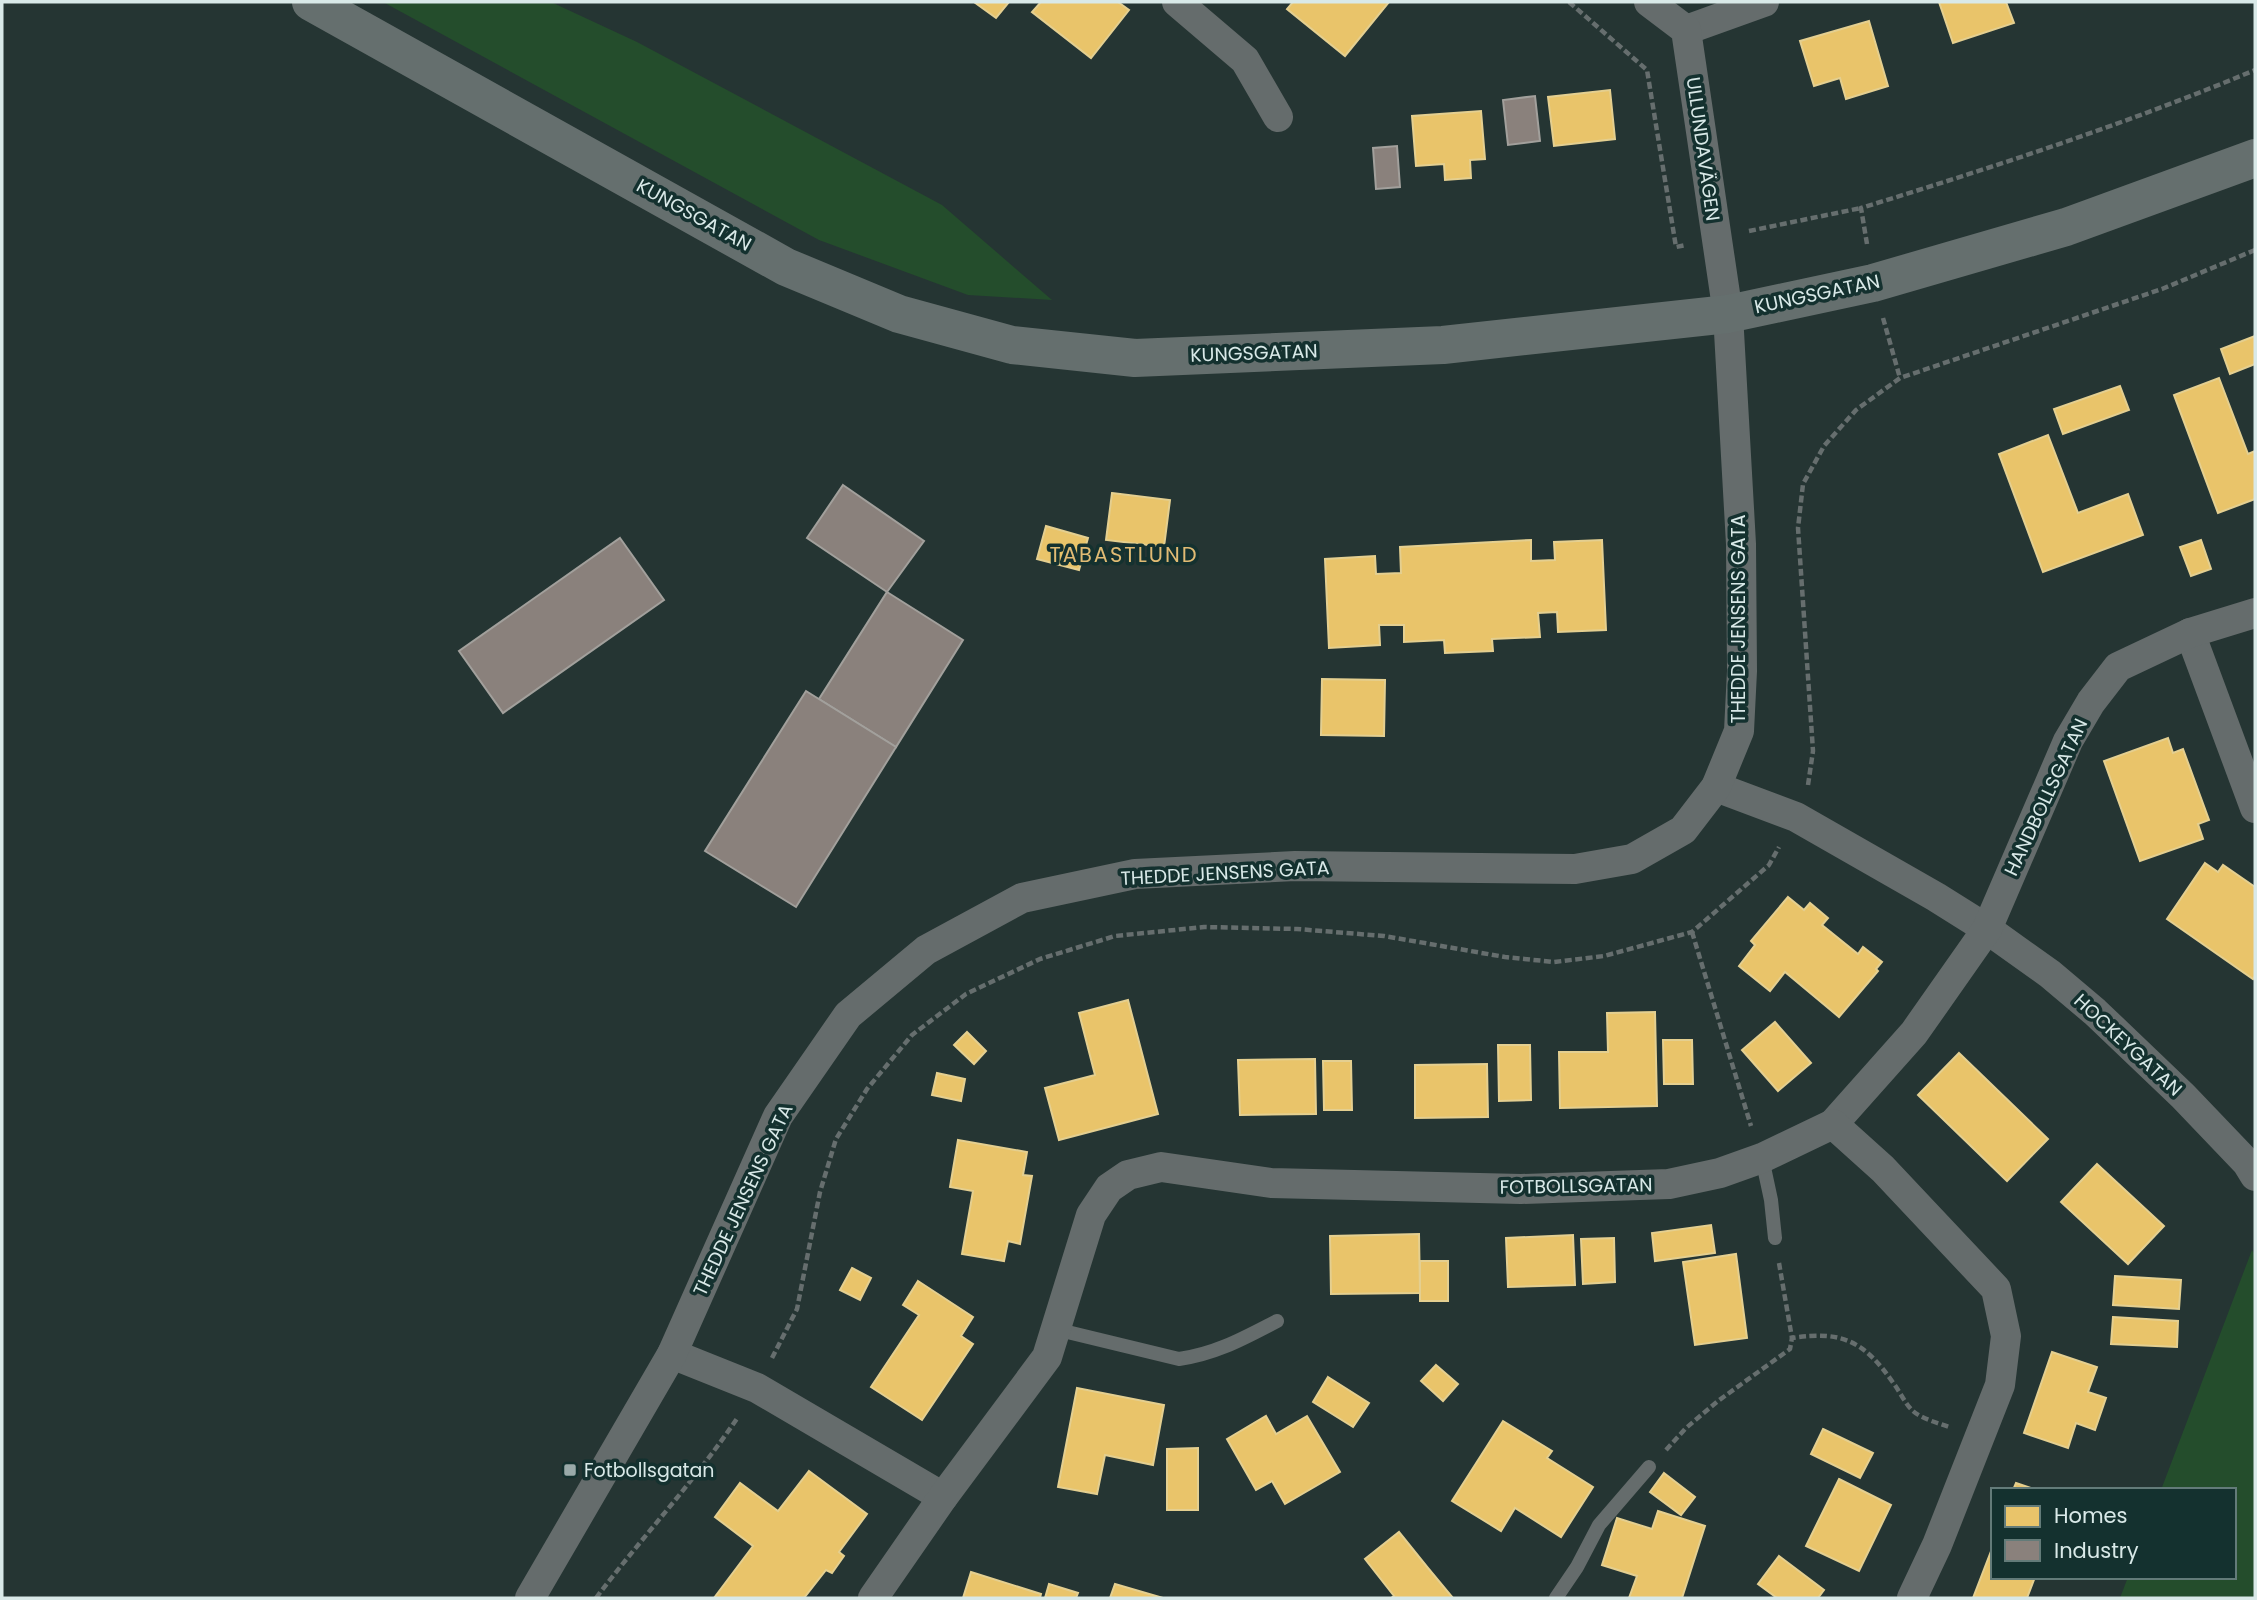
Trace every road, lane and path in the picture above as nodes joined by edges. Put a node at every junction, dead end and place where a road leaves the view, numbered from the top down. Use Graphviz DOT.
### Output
graph roads {
  1 [pos="311,2"];
  2 [pos="1177,2"];
  3 [pos="1649,2"];
  4 [pos="1711,2"];
  5 [pos="1764,2"];
  6 [pos="1686,30"];
  7 [pos="2255,70"];
  8 [pos="1278,117"];
  9 [pos="2255,158"];
  10 [pos="1873,283"];
  11 [pos="1728,314"];
  12 [pos="1900,377"];
  13 [pos="2255,613"];
  14 [pos="2190,633"];
  15 [pos="1716,787"];
  16 [pos="2255,808"];
  17 [pos="1987,929"];
  18 [pos="1692,932"];
  19 [pos="1833,1124"];
  20 [pos="1762,1158"];
  21 [pos="2255,1176"];
  22 [pos="1775,1238"];
  23 [pos="1277,1321"];
  24 [pos="1055,1329"];
  25 [pos="1792,1338"];
  26 [pos="672,1354"];
  27 [pos="1979,1439"];
  28 [pos="1649,1467"];
  29 [pos="943,1497"];
  30 [pos="530,1598"];
  31 [pos="873,1598"];
  32 [pos="1556,1598"];
  33 [pos="1912,1598"];
  1 -- 11 [label="street, KUNGSGATAN"];
  2 -- 8 [label="street"];
  3 -- 6 [label="street"];
  4 -- 6 [label="street"];
  5 -- 6 [label="street"];
  6 -- 11 [label="street, ULLUNDAVÄGEN"];
  7 -- 10 [label="path"];
  9 -- 10 [label="street, KUNGSGATAN"];
  10 -- 11 [label="street, KUNGSGATAN"];
  10 -- 12 [label="path"];
  11 -- 15 [label="street, THEDDE JENSENS GATA"];
  13 -- 14 [label="street, HANDBOLLSGATAN"];
  14 -- 16 [label="street"];
  14 -- 17 [label="street, HANDBOLLSGATAN"];
  15 -- 17 [label="street"];
  15 -- 26 [label="street, THEDDE JENSENS GATA"];
  17 -- 19 [label="street, HANDBOLLSGATAN"];
  17 -- 21 [label="street, HOCKEYGATAN"];
  18 -- 20 [label="path"];
  19 -- 20 [label="street, FOTBOLLSGATAN"];
  19 -- 27 [label="street"];
  20 -- 22 [label="lane"];
  20 -- 24 [label="street, FOTBOLLSGATAN"];
  22 -- 25 [label="path"];
  23 -- 24 [label="lane"];
  24 -- 29 [label="street, FOTBOLLSGATAN"];
  25 -- 27 [label="path"];
  25 -- 28 [label="path"];
  26 -- 29 [label="street"];
  26 -- 30 [label="street, THEDDE JENSENS GATA"];
  27 -- 33 [label="street"];
  28 -- 32 [label="lane"];
  29 -- 31 [label="street, FOTBOLLSGATAN"];
}
